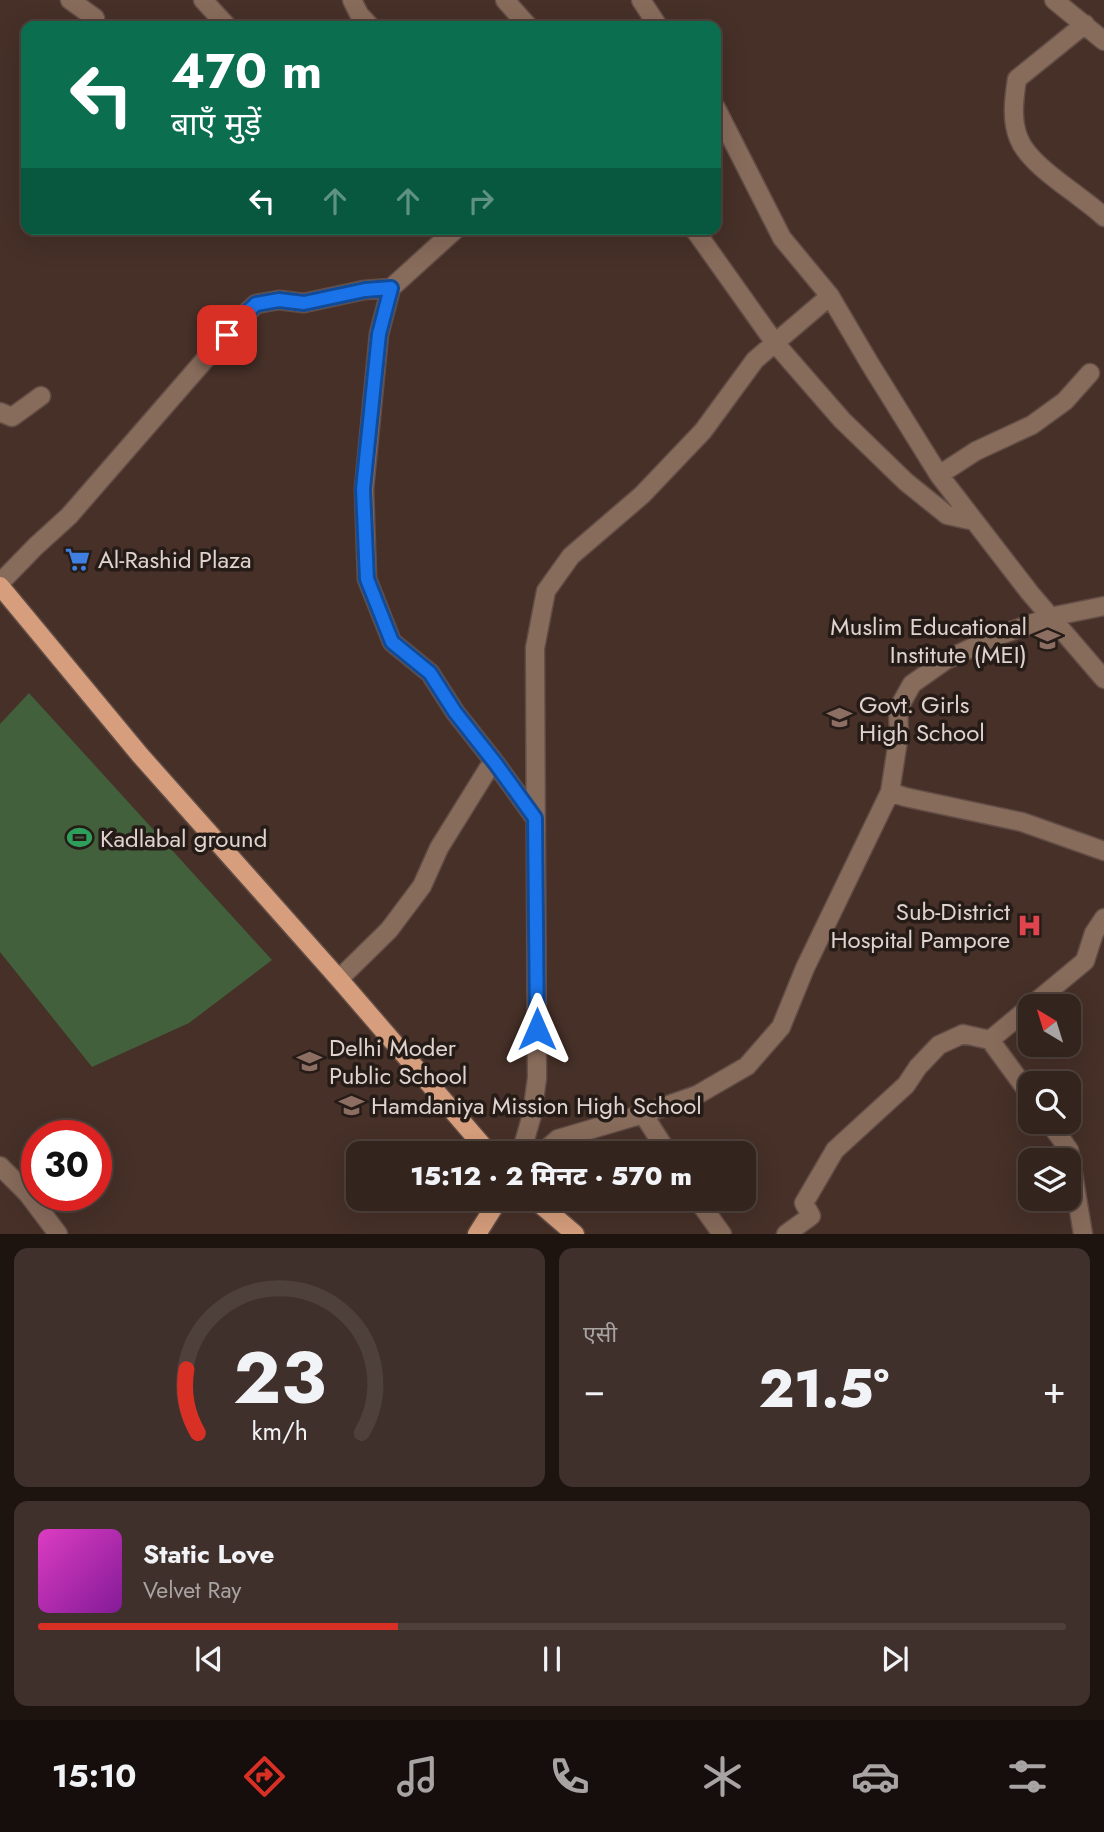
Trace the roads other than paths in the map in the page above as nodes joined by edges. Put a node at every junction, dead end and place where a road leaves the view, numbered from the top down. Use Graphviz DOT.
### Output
graph roads {
  1 [pos="70,0"];
  2 [pos="203,0"];
  3 [pos="352,0"];
  4 [pos="505,0"];
  5 [pos="641,0"];
  6 [pos="1054,0"];
  7 [pos="95,18"];
  8 [pos="222,21"];
  9 [pos="365,21"];
  10 [pos="524,21"];
  11 [pos="655,21"];
  12 [pos="1085,24"];
  13 [pos="1104,41"];
  14 [pos="721,118"];
  15 [pos="1103,214"];
  16 [pos="448,235"];
  17 [pos="698,235"];
  18 [pos="391,288"];
  19 [pos="830,296"];
  20 [pos="775,343"];
  21 [pos="1090,373"];
  22 [pos="41,396"];
  23 [pos="0,412"];
  24 [pos="939,475"];
  25 [pos="974,521"];
  26 [pos="0,585"];
  27 [pos="1104,606"];
  28 [pos="1050,617"];
  29 [pos="1104,679"];
  30 [pos="496,764"];
  31 [pos="890,792"];
  32 [pos="535,818"];
  33 [pos="1104,851"];
  34 [pos="1104,918"];
  35 [pos="339,979"];
  36 [pos="990,1040"];
  37 [pos="1018,1078"];
  38 [pos="642,1114"];
  39 [pos="1058,1134"];
  40 [pos="479,1141"];
  41 [pos="524,1141"];
  42 [pos="556,1141"];
  43 [pos="660,1141"];
  44 [pos="0,1166"];
  45 [pos="491,1211"];
  46 [pos="548,1211"];
  47 [pos="705,1211"];
  48 [pos="58,1234"];
  49 [pos="477,1234"];
  50 [pos="575,1234"];
  51 [pos="722,1234"];
  52 [pos="786,1234"];
  53 [pos="1083,1234"];
  1 -- 7 [label="street"];
  2 -- 8 [label="street"];
  3 -- 9 [label="street"];
  4 -- 10 [label="street"];
  5 -- 11 [label="street"];
  6 -- 12 [label="street"];
  12 -- 13 [label="street"];
  12 -- 15 [label="street"];
  14 -- 19 [label="street"];
  16 -- 18 [label="street"];
  17 -- 20 [label="street"];
  18 -- 26 [label="street"];
  18 -- 30 [label="street"];
  19 -- 20 [label="street"];
  19 -- 24 [label="street"];
  20 -- 25 [label="street"];
  20 -- 32 [label="street"];
  21 -- 24 [label="street"];
  22 -- 23 [label="street"];
  24 -- 25 [label="street"];
  25 -- 28 [label="street"];
  26 -- 35 [label="main road"];
  27 -- 28 [label="street"];
  28 -- 29 [label="street"];
  28 -- 31 [label="street"];
  30 -- 32 [label="street"];
  30 -- 35 [label="street"];
  31 -- 33 [label="street"];
  31 -- 38 [label="street"];
  32 -- 41 [label="street"];
  34 -- 36 [label="street"];
  35 -- 40 [label="main road"];
  36 -- 37 [label="street"];
  36 -- 52 [label="street"];
  38 -- 42 [label="street"];
  38 -- 43 [label="street"];
  39 -- 53 [label="street"];
  44 -- 48 [label="street"];
  45 -- 49 [label="main road"];
  46 -- 50 [label="main road"];
  47 -- 51 [label="street"];
}
